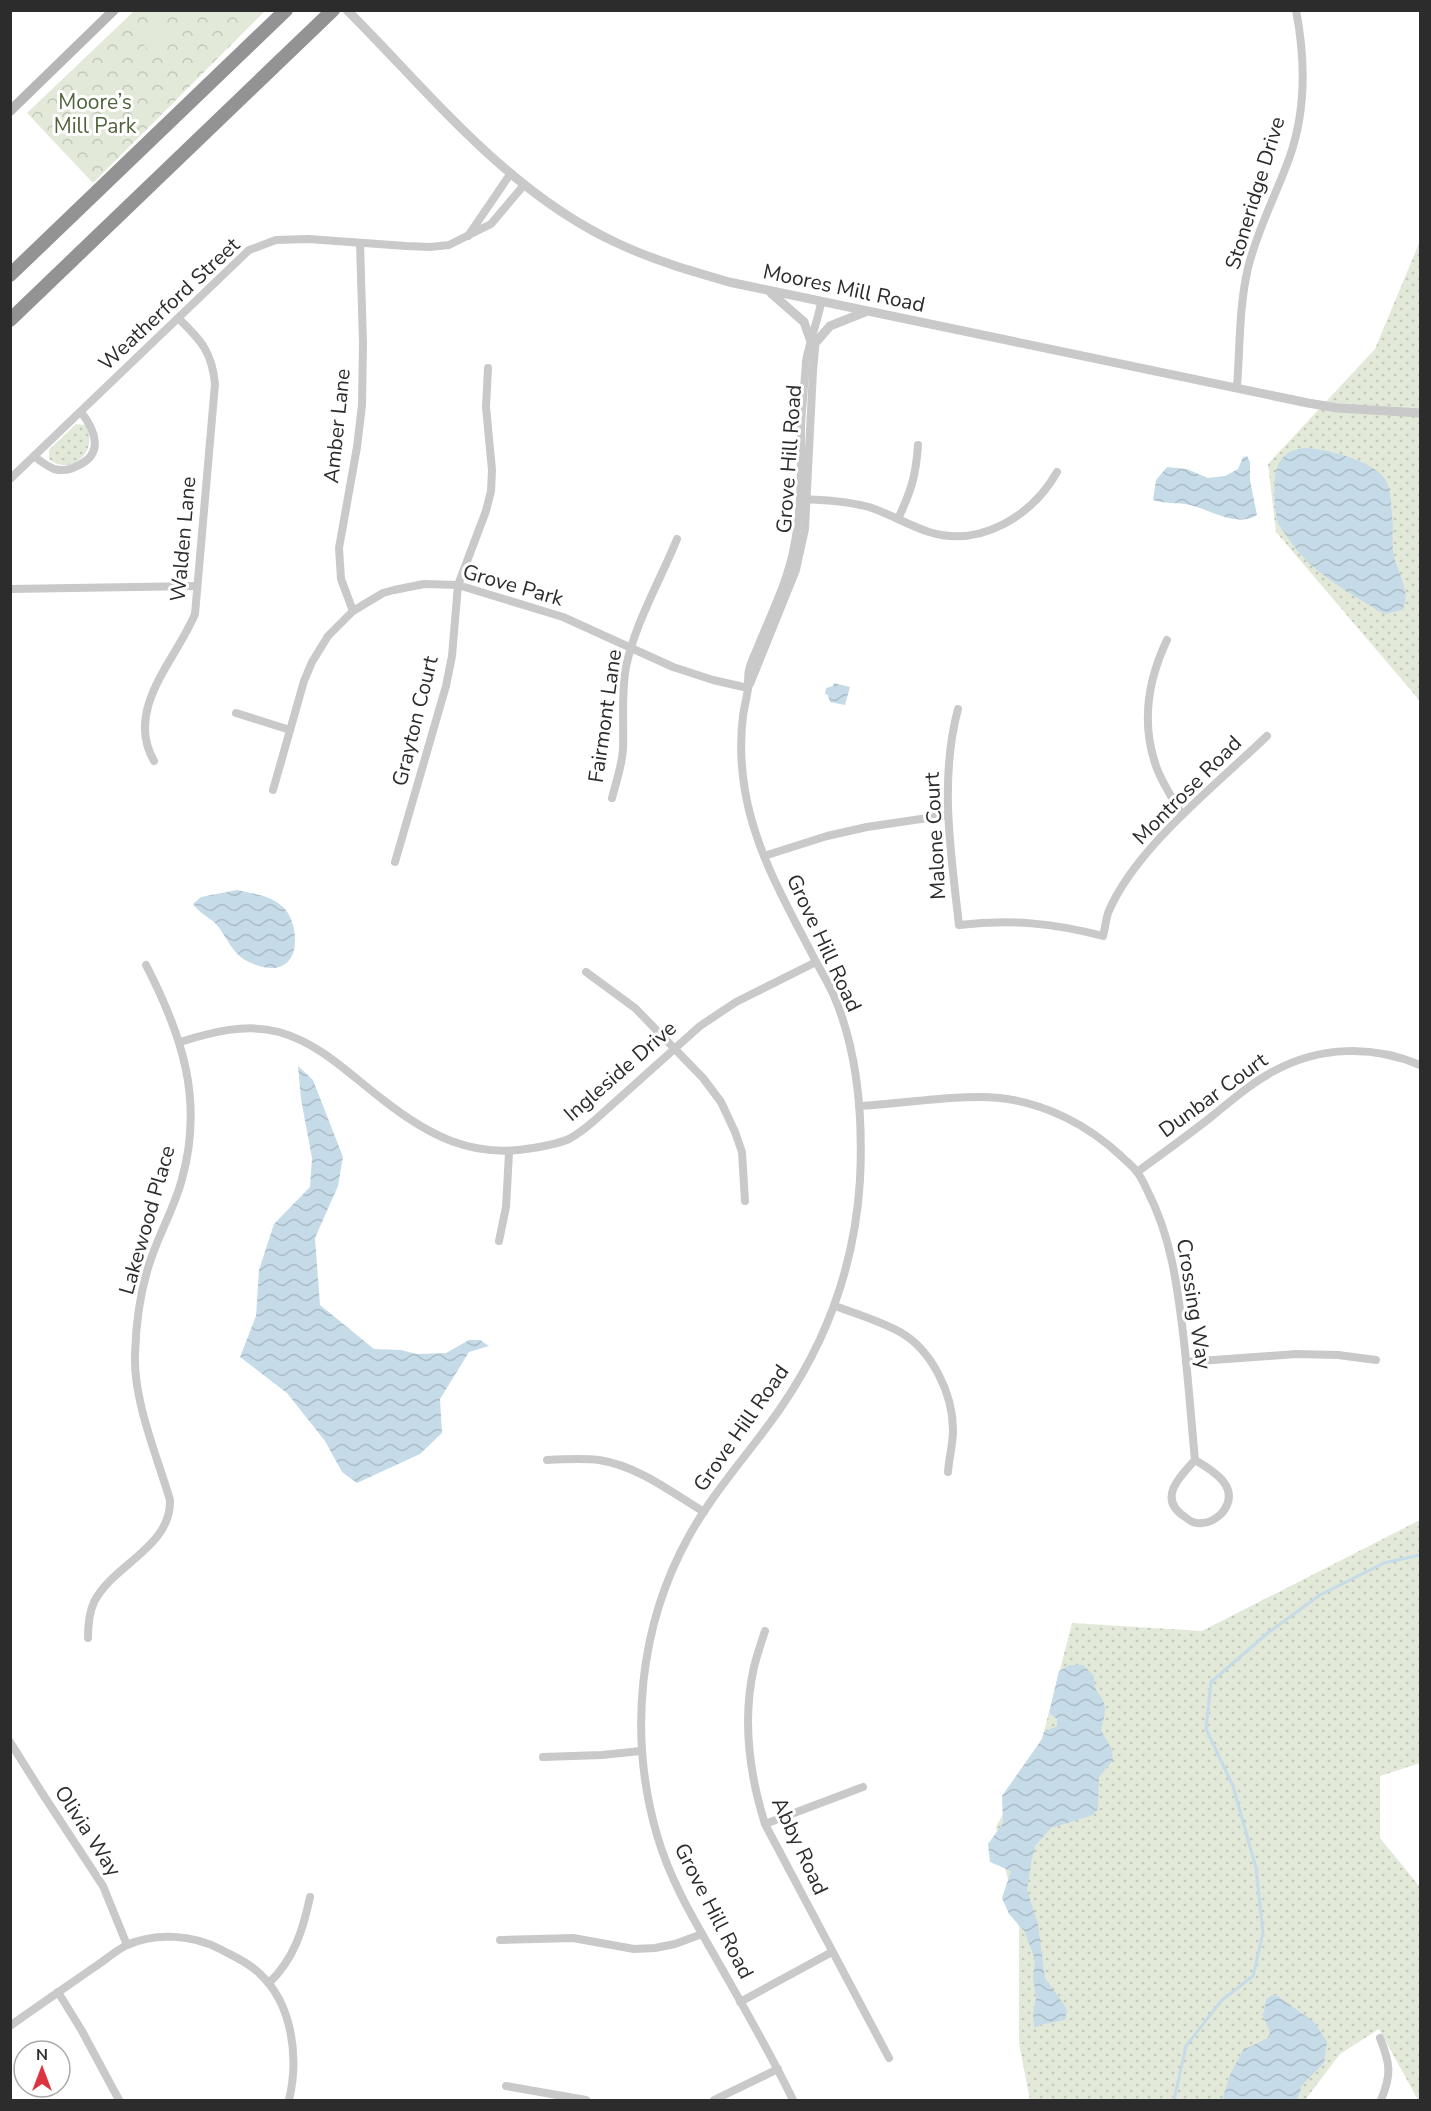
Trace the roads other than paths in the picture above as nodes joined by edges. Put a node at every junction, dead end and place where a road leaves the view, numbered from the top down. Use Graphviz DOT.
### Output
graph roads {
  1 [pos="114,10"];
  2 [pos="286,10"];
  3 [pos="333,10"];
  4 [pos="347,10"];
  5 [pos="1296,10"];
  6 [pos="10,111"];
  7 [pos="511,173"];
  8 [pos="524,185"];
  9 [pos="468,236"];
  10 [pos="360,243"];
  11 [pos="10,274"];
  12 [pos="770,291"];
  13 [pos="821,303"];
  14 [pos="866,312"];
  15 [pos="178,318"];
  16 [pos="10,320"];
  17 [pos="814,337"];
  18 [pos="488,368"];
  19 [pos="1237,387"];
  20 [pos="81,412"];
  21 [pos="1420,413"];
  22 [pos="918,445"];
  23 [pos="34,456"];
  24 [pos="1057,472"];
  25 [pos="10,479"];
  26 [pos="802,499"];
  27 [pos="898,519"];
  28 [pos="677,539"];
  29 [pos="458,585"];
  30 [pos="197,586"];
  31 [pos="10,589"];
  32 [pos="353,611"];
  33 [pos="1167,640"];
  34 [pos="631,648"];
  35 [pos="748,688"];
  36 [pos="958,709"];
  37 [pos="236,713"];
  38 [pos="290,730"];
  39 [pos="1267,736"];
  40 [pos="154,761"];
  41 [pos="273,790"];
  42 [pos="612,798"];
  43 [pos="948,815"];
  44 [pos="1182,815"];
  45 [pos="764,856"];
  46 [pos="395,862"];
  47 [pos="1103,936"];
  48 [pos="816,962"];
  49 [pos="146,965"];
  50 [pos="586,972"];
  51 [pos="180,1042"];
  52 [pos="675,1048"];
  53 [pos="1420,1065"];
  54 [pos="859,1106"];
  55 [pos="509,1153"];
  56 [pos="1137,1172"];
  57 [pos="746,1201"];
  58 [pos="499,1241"];
  59 [pos="835,1306"];
  60 [pos="1376,1360"];
  61 [pos="1186,1362"];
  62 [pos="547,1460"];
  63 [pos="1195,1460"];
  64 [pos="948,1472"];
  65 [pos="704,1512"];
  66 [pos="765,1632"];
  67 [pos="88,1638"];
  68 [pos="10,1742"];
  69 [pos="641,1751"];
  70 [pos="543,1757"];
  71 [pos="863,1787"];
  72 [pos="765,1824"];
  73 [pos="310,1897"];
  74 [pos="702,1934"];
  75 [pos="500,1940"];
  76 [pos="127,1945"];
  77 [pos="832,1952"];
  78 [pos="269,1983"];
  79 [pos="58,1992"];
  80 [pos="740,2002"];
  81 [pos="10,2025"];
  82 [pos="1380,2038"];
  83 [pos="889,2058"];
  84 [pos="778,2069"];
  85 [pos="506,2086"];
  86 [pos="119,2100"];
  87 [pos="289,2100"];
  88 [pos="586,2100"];
  89 [pos="714,2100"];
  90 [pos="793,2100"];
  91 [pos="1381,2100"];
  1 -- 6 [label="main road"];
  2 -- 11 [label="highway"];
  3 -- 16 [label="highway"];
  4 -- 7 [label="street, Moores Mill Road"];
  5 -- 19 [label="street, Stoneridge Drive"];
  7 -- 8 [label="street, Moores Mill Road"];
  7 -- 9 [label="street"];
  8 -- 9 [label="street, Weatherford Street"];
  8 -- 12 [label="street, Moores Mill Road"];
  9 -- 10 [label="street, Weatherford Street"];
  10 -- 15 [label="street, Weatherford Street"];
  10 -- 32 [label="street, Amber Lane"];
  12 -- 13 [label="street, Moores Mill Road"];
  12 -- 17 [label="street"];
  13 -- 14 [label="street, Moores Mill Road"];
  13 -- 17 [label="street, Grove Hill Road"];
  14 -- 17 [label="street"];
  14 -- 19 [label="street, Moores Mill Road"];
  15 -- 20 [label="street, Weatherford Street"];
  15 -- 30 [label="street, Walden Lane"];
  17 -- 26 [label="street, Grove Hill Road"];
  18 -- 29 [label="street, Grayton Court"];
  19 -- 21 [label="street, Moores Mill Road"];
  20 -- 23 [label="street, Weatherford Street"];
  20 -- 23 [label="street"];
  22 -- 27 [label="street"];
  23 -- 25 [label="street, Weatherford Street"];
  24 -- 27 [label="street"];
  26 -- 27 [label="street"];
  26 -- 35 [label="street, Grove Hill Road"];
  28 -- 34 [label="street, Fairmont Lane"];
  29 -- 32 [label="street, Grove Park"];
  29 -- 34 [label="street, Grove Park"];
  29 -- 46 [label="street, Grayton Court"];
  30 -- 31 [label="street"];
  30 -- 40 [label="street, Walden Lane"];
  32 -- 38 [label="street, Grove Park"];
  33 -- 44 [label="street"];
  34 -- 35 [label="street, Grove Park"];
  34 -- 42 [label="street, Fairmont Lane"];
  35 -- 45 [label="street, Grove Hill Road"];
  36 -- 43 [label="street, Malone Court"];
  37 -- 38 [label="street"];
  38 -- 41 [label="street, Grove Park"];
  39 -- 44 [label="street, Montrose Road"];
  43 -- 45 [label="street"];
  43 -- 47 [label="street, Malone Court"];
  44 -- 47 [label="street, Montrose Road"];
  45 -- 48 [label="street, Grove Hill Road"];
  48 -- 52 [label="street, Ingleside Drive"];
  48 -- 54 [label="street, Grove Hill Road"];
  49 -- 51 [label="street, Lakewood Place"];
  50 -- 52 [label="street"];
  51 -- 55 [label="street, Ingleside Drive"];
  51 -- 67 [label="street, Lakewood Place"];
  52 -- 55 [label="street, Ingleside Drive"];
  52 -- 57 [label="street"];
  53 -- 56 [label="street, Dunbar Court"];
  54 -- 56 [label="street, Crossing Way"];
  54 -- 59 [label="street, Grove Hill Road"];
  55 -- 58 [label="street"];
  56 -- 61 [label="street, Crossing Way"];
  59 -- 64 [label="street"];
  59 -- 65 [label="street, Grove Hill Road"];
  60 -- 61 [label="street"];
  61 -- 63 [label="street, Crossing Way"];
  62 -- 65 [label="street"];
  63 -- 63 [label="street"];
  65 -- 69 [label="street, Grove Hill Road"];
  66 -- 72 [label="street, Abby Road"];
  68 -- 76 [label="street, Olivia Way"];
  69 -- 70 [label="street"];
  69 -- 74 [label="street, Grove Hill Road"];
  71 -- 72 [label="street"];
  72 -- 77 [label="street, Abby Road"];
  73 -- 78 [label="street"];
  74 -- 75 [label="street"];
  74 -- 80 [label="street, Grove Hill Road"];
  76 -- 78 [label="street"];
  76 -- 79 [label="street"];
  77 -- 80 [label="street"];
  77 -- 83 [label="street, Abby Road"];
  78 -- 87 [label="street"];
  79 -- 81 [label="street"];
  79 -- 86 [label="street"];
  80 -- 84 [label="street, Grove Hill Road"];
  82 -- 91 [label="street"];
  84 -- 89 [label="street"];
  84 -- 90 [label="street, Grove Hill Road"];
  85 -- 88 [label="street"];
}
